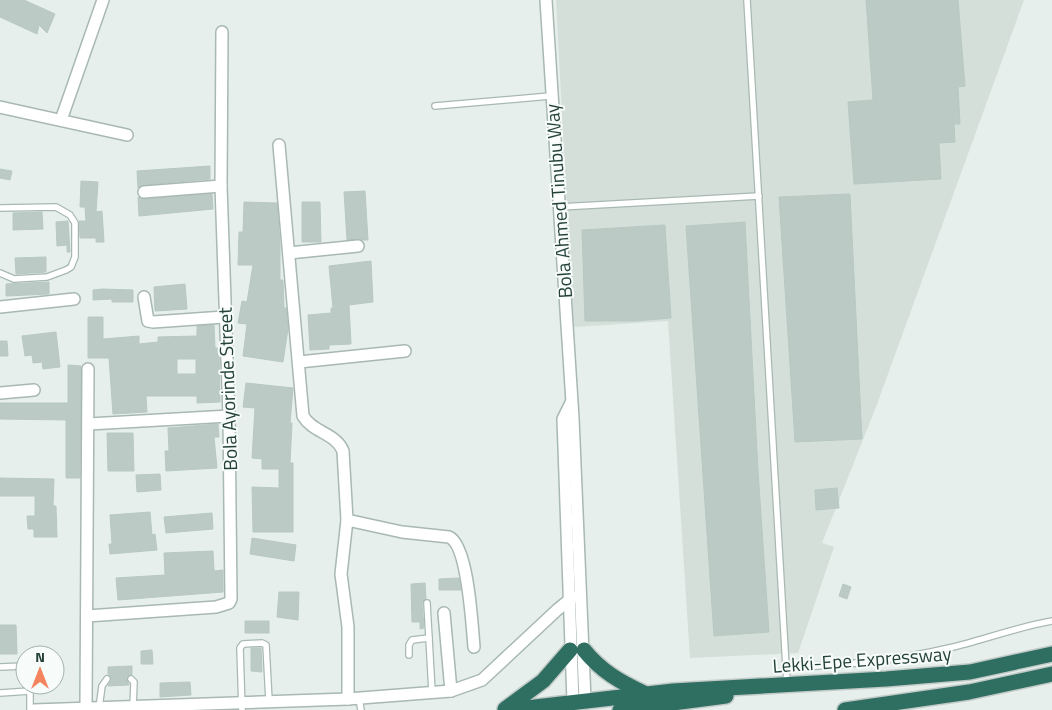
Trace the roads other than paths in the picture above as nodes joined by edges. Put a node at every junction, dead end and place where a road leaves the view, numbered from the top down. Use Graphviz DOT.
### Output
graph roads {
  1 [pos="103,0"];
  2 [pos="546,0"];
  3 [pos="747,0"];
  4 [pos="222,32"];
  5 [pos="550,96"];
  6 [pos="435,106"];
  7 [pos="0,107"];
  8 [pos="61,120"];
  9 [pos="128,135"];
  10 [pos="279,144"];
  11 [pos="221,186"];
  12 [pos="144,192"];
  13 [pos="759,196"];
  14 [pos="560,207"];
  15 [pos="0,208"];
  16 [pos="358,246"];
  17 [pos="289,253"];
  18 [pos="0,273"];
  19 [pos="144,297"];
  20 [pos="74,299"];
  21 [pos="0,307"];
  22 [pos="224,317"];
  23 [pos="405,351"];
  24 [pos="299,362"];
  25 [pos="88,369"];
  26 [pos="34,390"];
  27 [pos="0,392"];
  28 [pos="229,416"];
  29 [pos="89,424"];
  30 [pos="347,520"];
  31 [pos="576,597"];
  32 [pos="427,603"];
  33 [pos="444,613"];
  34 [pos="86,616"];
  35 [pos="1052,621"];
  36 [pos="428,638"];
  37 [pos="474,647"];
  38 [pos="577,650"];
  39 [pos="1052,654"];
  40 [pos="410,655"];
  41 [pos="15,666"];
  42 [pos="0,667"];
  43 [pos="786,667"];
  44 [pos="1052,674"];
  45 [pos="132,679"];
  46 [pos="107,680"];
  47 [pos="782,684"];
  48 [pos="15,690"];
  49 [pos="450,691"];
  50 [pos="432,692"];
  51 [pos="0,693"];
  52 [pos="645,694"];
  53 [pos="30,695"];
  54 [pos="354,698"];
  55 [pos="269,701"];
  56 [pos="579,701"];
  57 [pos="241,706"];
  58 [pos="86,708"];
  59 [pos="99,708"];
  60 [pos="133,708"];
  61 [pos="550,708"];
  62 [pos="30,710"];
  63 [pos="34,710"];
  64 [pos="361,710"];
  65 [pos="503,710"];
  66 [pos="509,710"];
  67 [pos="620,710"];
  68 [pos="845,710"];
  1 -- 8 [label="street"];
  2 -- 5 [label="street, Bola Ahmed Tinubu Way"];
  3 -- 13 [label="lane"];
  4 -- 11 [label="street, Bola Ayorinde Street"];
  5 -- 6 [label="lane"];
  5 -- 14 [label="street, Bola Ahmed Tinubu Way"];
  7 -- 8 [label="street"];
  8 -- 9 [label="street"];
  10 -- 17 [label="street"];
  11 -- 12 [label="street"];
  11 -- 22 [label="street, Bola Ayorinde Street"];
  13 -- 14 [label="lane"];
  13 -- 43 [label="lane"];
  14 -- 31 [label="street, Bola Ahmed Tinubu Way"];
  15 -- 18 [label="lane"];
  16 -- 17 [label="street"];
  17 -- 24 [label="street"];
  19 -- 22 [label="street"];
  20 -- 21 [label="street"];
  22 -- 28 [label="street, Bola Ayorinde Street"];
  23 -- 24 [label="street"];
  24 -- 30 [label="street"];
  25 -- 29 [label="street"];
  26 -- 27 [label="street"];
  28 -- 29 [label="street"];
  28 -- 34 [label="street, Bola Ayorinde Street"];
  29 -- 34 [label="street"];
  30 -- 37 [label="street"];
  30 -- 54 [label="street"];
  31 -- 38 [label="street"];
  31 -- 49 [label="street"];
  32 -- 36 [label="lane"];
  33 -- 49 [label="street"];
  34 -- 58 [label="street"];
  35 -- 43 [label="lane"];
  36 -- 40 [label="lane"];
  36 -- 50 [label="lane"];
  38 -- 52 [label="highway"];
  38 -- 56 [label="street"];
  38 -- 65 [label="highway"];
  39 -- 47 [label="highway, Lekki-Epe Expressway"];
  41 -- 42 [label="lane"];
  43 -- 47 [label="lane"];
  44 -- 68 [label="highway"];
  45 -- 60 [label="lane"];
  46 -- 59 [label="lane"];
  47 -- 52 [label="highway, Lekki-Epe Expressway"];
  47 -- 67 [label="highway"];
  48 -- 51 [label="lane"];
  49 -- 50 [label="street"];
  50 -- 54 [label="street"];
  52 -- 56 [label="highway, Lekki-Epe Expressway"];
  53 -- 62 [label="lane"];
  54 -- 55 [label="street"];
  54 -- 64 [label="lane"];
  55 -- 57 [label="street"];
  55 -- 57 [label="lane"];
  56 -- 61 [label="highway, Lekki-Epe Expressway"];
  57 -- 60 [label="street"];
  58 -- 59 [label="street"];
  58 -- 63 [label="street"];
  59 -- 60 [label="street"];
  61 -- 66 [label="highway, Lekki-Epe Expressway"];
}
